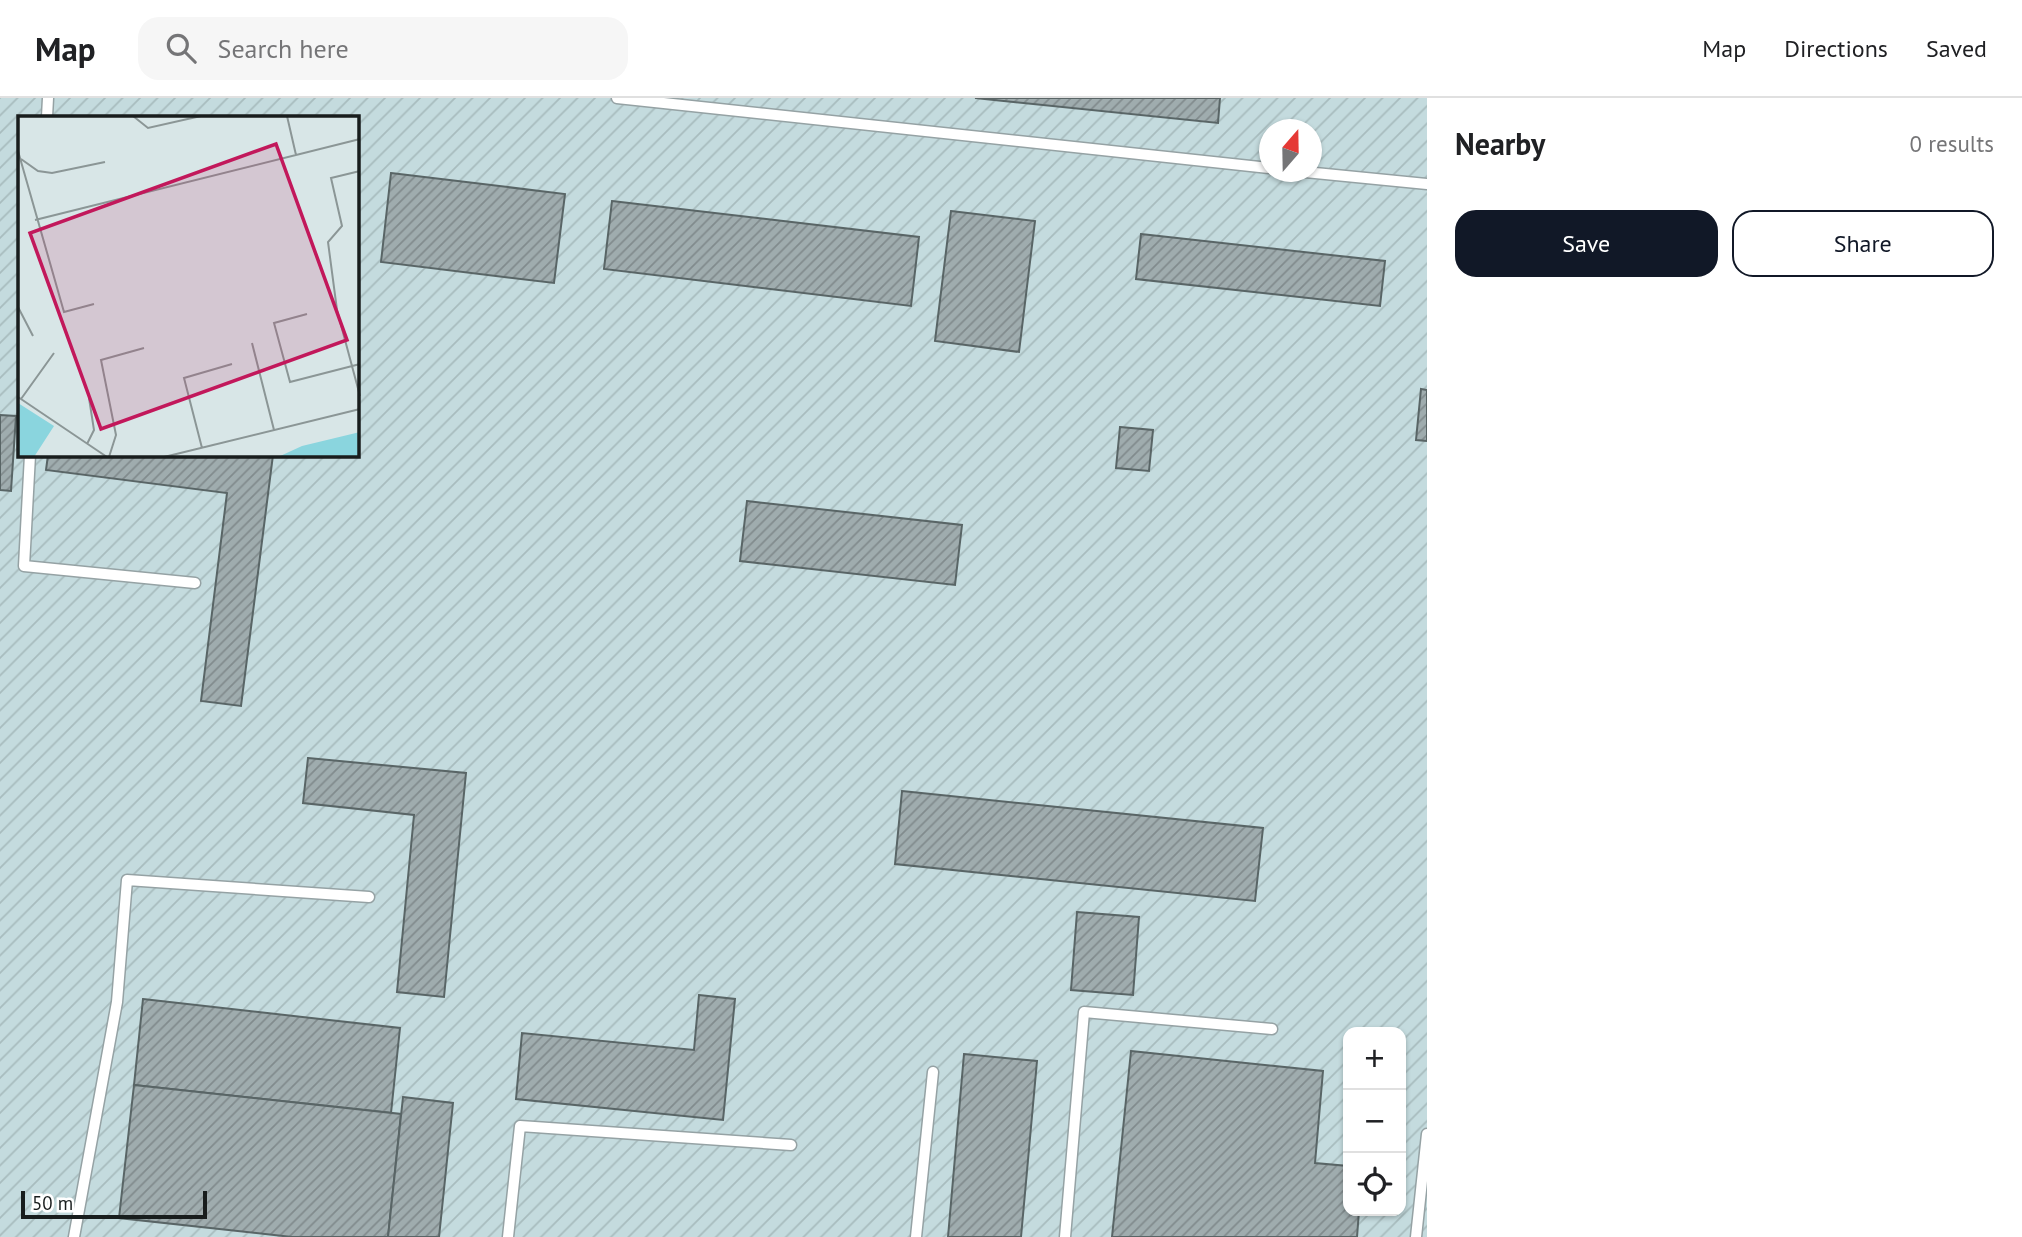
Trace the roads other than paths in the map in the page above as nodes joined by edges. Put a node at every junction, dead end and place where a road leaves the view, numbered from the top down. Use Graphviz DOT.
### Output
graph roads {
  1 [pos="48,98"];
  2 [pos="617,98"];
  3 [pos="47,116"];
  4 [pos="1259,167"];
  5 [pos="1322,174"];
  6 [pos="1427,184"];
  7 [pos="30,457"];
  8 [pos="195,583"];
  9 [pos="369,897"];
  10 [pos="1272,1029"];
  11 [pos="933,1072"];
  12 [pos="1427,1134"];
  13 [pos="791,1145"];
  14 [pos="74,1237"];
  15 [pos="508,1237"];
  16 [pos="916,1237"];
  17 [pos="1065,1237"];
  18 [pos="1416,1237"];
  1 -- 3 [label="lane"];
  2 -- 4 [label="lane"];
  5 -- 6 [label="lane"];
  7 -- 8 [label="lane"];
  9 -- 14 [label="lane"];
  10 -- 17 [label="lane"];
  11 -- 16 [label="lane"];
  12 -- 18 [label="lane"];
  13 -- 15 [label="lane"];
}
